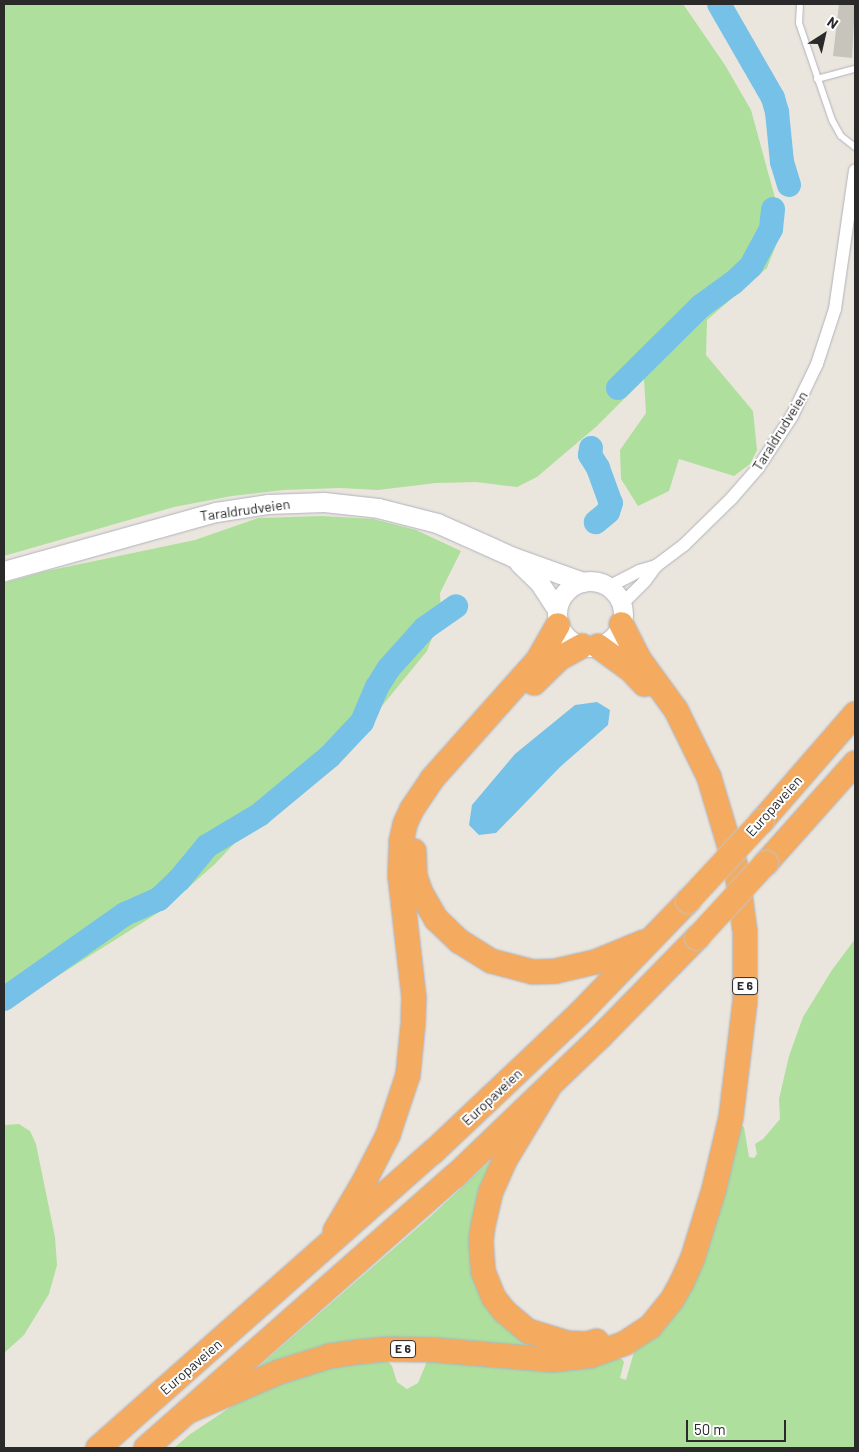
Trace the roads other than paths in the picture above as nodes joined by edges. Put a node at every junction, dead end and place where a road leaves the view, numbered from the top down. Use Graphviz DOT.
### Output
graph roads {
  1 [pos="800,4"];
  2 [pos="855,69"];
  3 [pos="817,79"];
  4 [pos="855,147"];
  5 [pos="855,170"];
  6 [pos="513,557"];
  7 [pos="656,566"];
  8 [pos="4,571"];
  9 [pos="583,582"];
  10 [pos="608,587"];
  11 [pos="621,614"];
  12 [pos="558,617"];
  13 [pos="590,646"];
  14 [pos="855,714"];
  15 [pos="855,763"];
  16 [pos="652,938"];
  17 [pos="549,1087"];
  18 [pos="322,1252"];
  19 [pos="189,1411"];
  20 [pos="98,1448"];
  21 [pos="146,1448"];
  1 -- 3 [label="lane"];
  2 -- 3 [label="lane"];
  3 -- 4 [label="lane"];
  5 -- 7 [label="street, Taraldrudveien"];
  6 -- 8 [label="main road, Taraldrudveien"];
  6 -- 9 [label="main road, Taraldrudveien"];
  6 -- 12 [label="main road, Taraldrudveien"];
  7 -- 10 [label="street, Taraldrudveien"];
  7 -- 11 [label="street, Taraldrudveien"];
  9 -- 10 [label="main road"];
  9 -- 12 [label="main road"];
  10 -- 11 [label="main road"];
  11 -- 13 [label="main road"];
  11 -- 19 [label="highway, E 6"];
  12 -- 13 [label="main road"];
  12 -- 18 [label="highway"];
  13 -- 16 [label="highway"];
  13 -- 17 [label="highway, E 6"];
  14 -- 16 [label="highway, Europaveien, bridge"];
  15 -- 17 [label="highway, E 6, bridge"];
  16 -- 18 [label="highway, Europaveien"];
  17 -- 19 [label="highway, E 6"];
  18 -- 20 [label="highway, Europaveien"];
  19 -- 21 [label="highway, E 6"];
}
